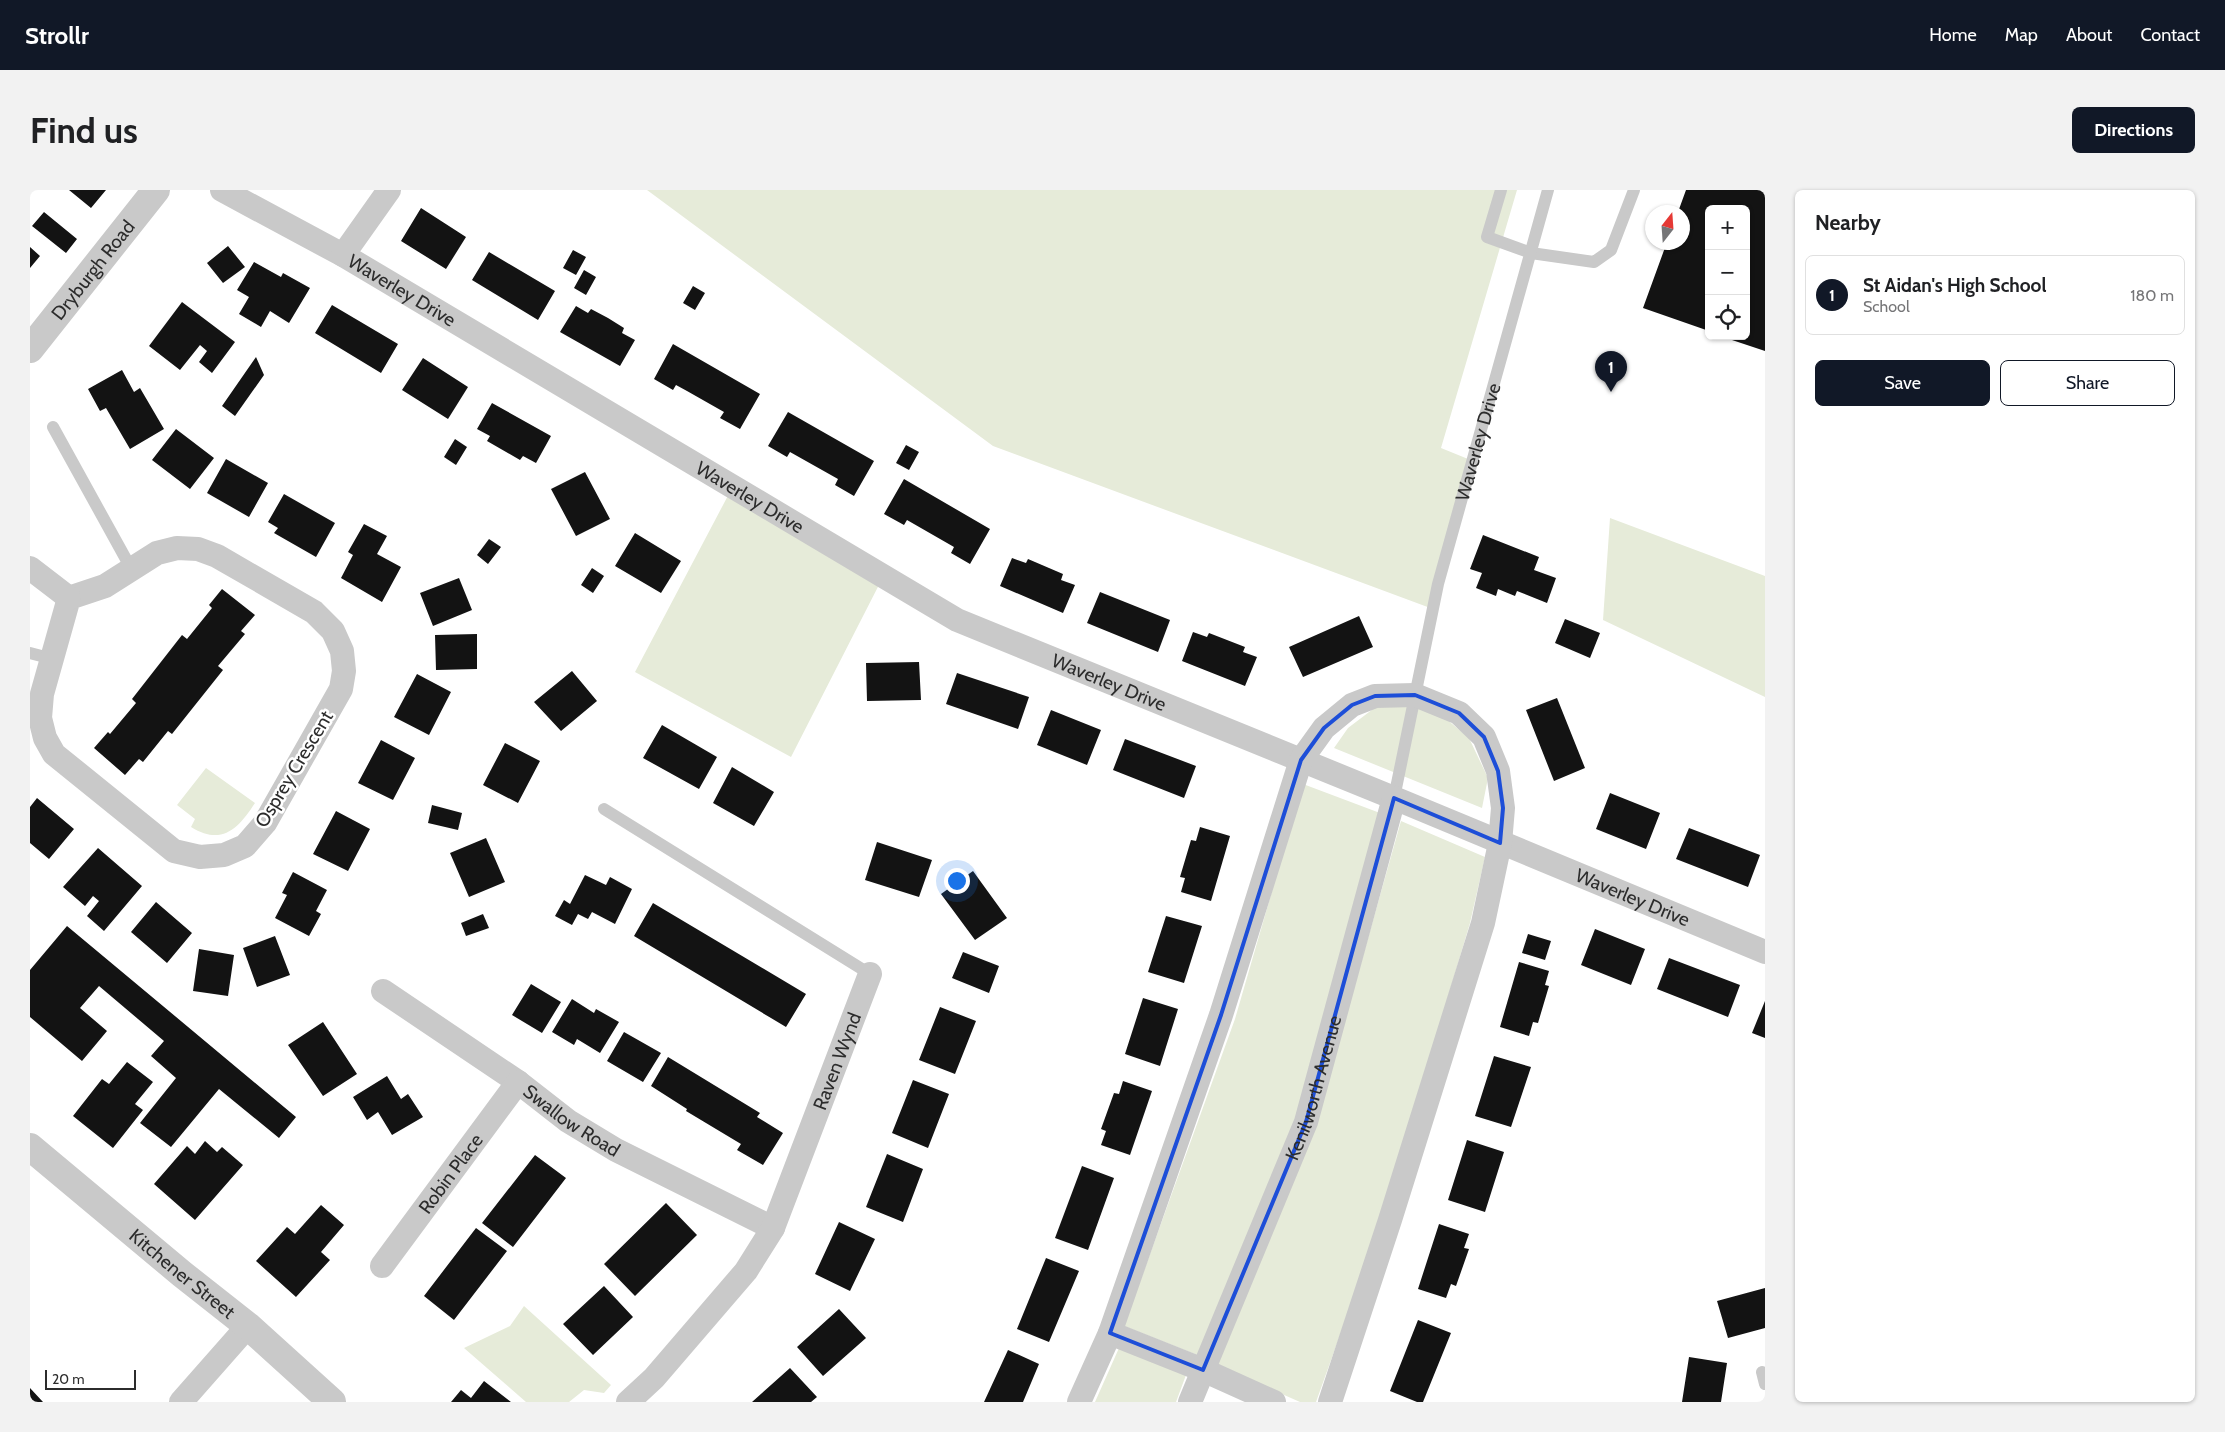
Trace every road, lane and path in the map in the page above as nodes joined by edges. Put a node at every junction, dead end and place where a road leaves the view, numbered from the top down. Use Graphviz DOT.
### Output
graph roads {
  1 [pos="156,190"];
  2 [pos="222,190"];
  3 [pos="389,190"];
  4 [pos="1501,190"];
  5 [pos="1548,190"];
  6 [pos="1634,190"];
  7 [pos="1531,253"];
  8 [pos="343,255"];
  9 [pos="30,349"];
  10 [pos="53,427"];
  11 [pos="30,568"];
  12 [pos="132,570"];
  13 [pos="69,598"];
  14 [pos="30,653"];
  15 [pos="53,659"];
  16 [pos="1415,695"];
  17 [pos="1301,760"];
  18 [pos="1394,798"];
  19 [pos="604,809"];
  20 [pos="1500,843"];
  21 [pos="1765,952"];
  22 [pos="870,974"];
  23 [pos="383,991"];
  24 [pos="518,1082"];
  25 [pos="30,1147"];
  26 [pos="773,1228"];
  27 [pos="382,1266"];
  28 [pos="248,1326"];
  29 [pos="1110,1333"];
  30 [pos="1203,1370"];
  31 [pos="1762,1372"];
  32 [pos="1765,1384"];
  33 [pos="181,1402"];
  34 [pos="332,1402"];
  35 [pos="628,1402"];
  36 [pos="1079,1402"];
  37 [pos="1190,1402"];
  38 [pos="1274,1402"];
  39 [pos="1330,1402"];
  1 -- 9 [label="street, Dryburgh Road"];
  2 -- 8 [label="street, Waverley Drive"];
  3 -- 8 [label="street"];
  4 -- 7 [label="lane"];
  5 -- 7 [label="lane, Waverley Drive"];
  6 -- 7 [label="lane"];
  7 -- 16 [label="lane, Waverley Drive"];
  8 -- 17 [label="street, Waverley Drive"];
  10 -- 12 [label="lane"];
  11 -- 13 [label="street"];
  12 -- 13 [label="street, Osprey Crescent"];
  12 -- 15 [label="street, Osprey Crescent"];
  13 -- 15 [label="street, Osprey Crescent"];
  14 -- 15 [label="lane"];
  16 -- 17 [label="street"];
  16 -- 18 [label="lane, Waverley Drive"];
  16 -- 20 [label="street"];
  17 -- 18 [label="street, Waverley Drive"];
  17 -- 29 [label="street"];
  18 -- 20 [label="street, Waverley Drive"];
  18 -- 30 [label="street, Kenilworth Avenue"];
  19 -- 22 [label="lane, Raven Wynd"];
  20 -- 21 [label="street, Waverley Drive"];
  20 -- 39 [label="street"];
  22 -- 26 [label="street, Raven Wynd"];
  23 -- 24 [label="street, Swallow Road"];
  24 -- 26 [label="street, Swallow Road"];
  24 -- 27 [label="street, Robin Place"];
  25 -- 28 [label="street, Kitchener Street"];
  26 -- 35 [label="street, Raven Wynd"];
  28 -- 33 [label="street"];
  28 -- 34 [label="street, Kitchener Street"];
  29 -- 30 [label="street"];
  29 -- 36 [label="street"];
  30 -- 37 [label="street, Kenilworth Avenue"];
  30 -- 38 [label="street"];
  31 -- 32 [label="lane"];
}
